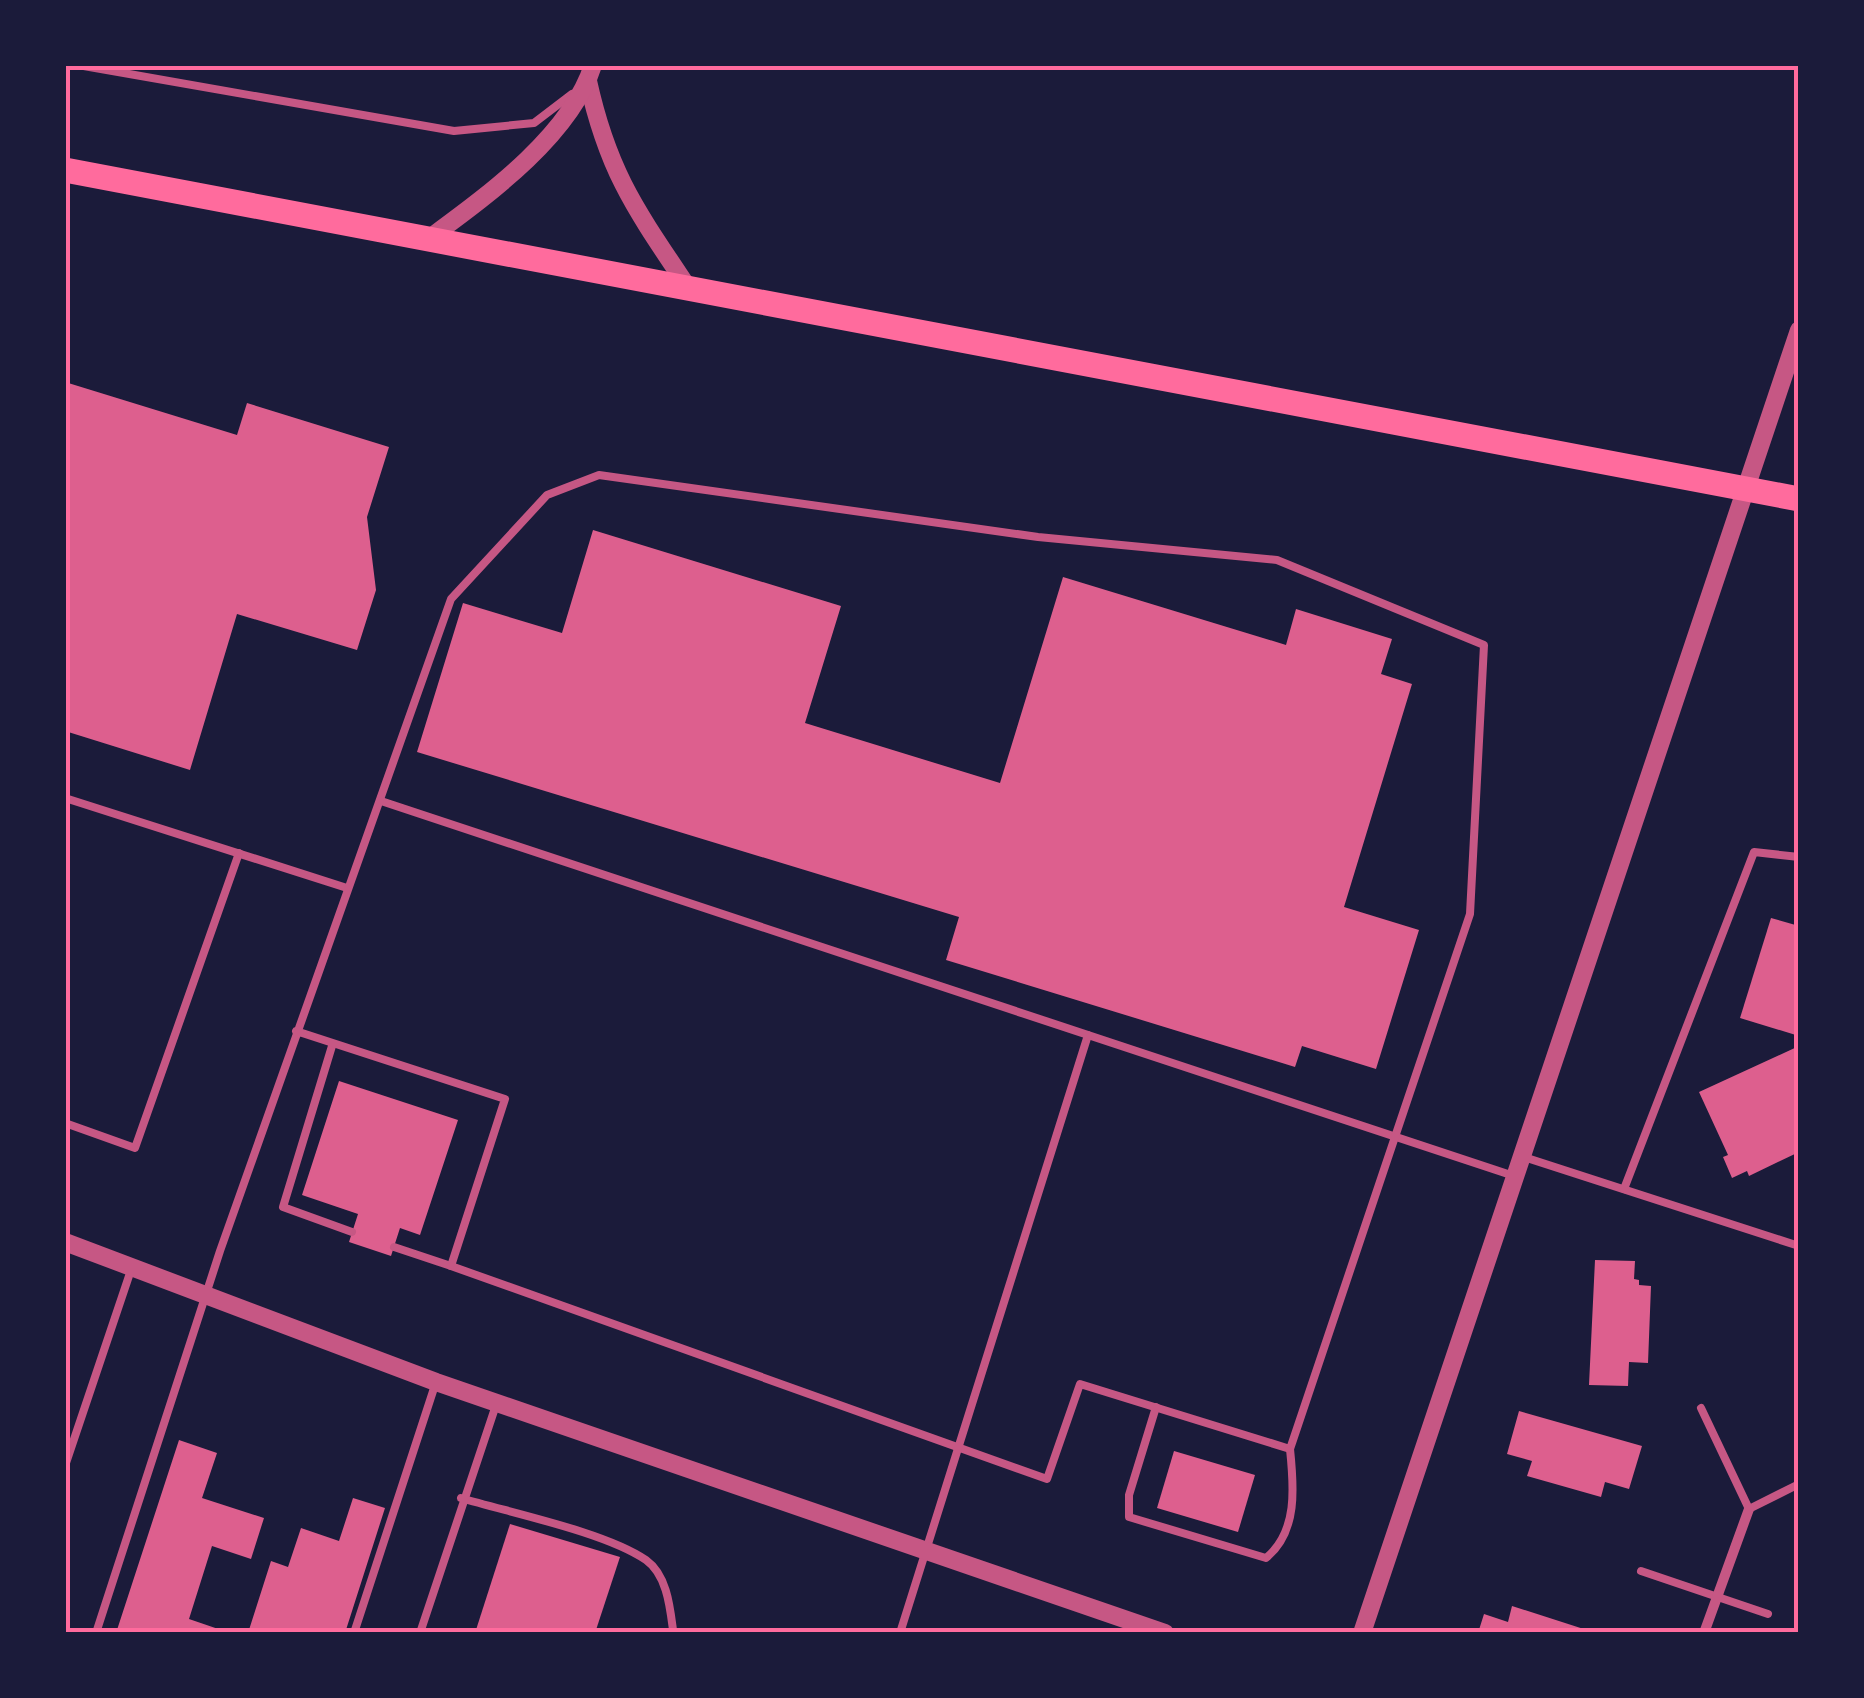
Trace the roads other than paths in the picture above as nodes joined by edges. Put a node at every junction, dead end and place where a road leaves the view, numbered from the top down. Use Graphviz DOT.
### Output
graph roads {
  1 [pos="78,65"];
  2 [pos="591,73"];
  3 [pos="65,170"];
  4 [pos="431,237"];
  5 [pos="687,286"];
  6 [pos="1799,330"];
  7 [pos="1745,489"];
  8 [pos="1799,499"];
  9 [pos="65,798"];
  10 [pos="382,800"];
  11 [pos="239,853"];
  12 [pos="1799,857"];
  13 [pos="347,888"];
  14 [pos="296,1031"];
  15 [pos="1088,1035"];
  16 [pos="332,1046"];
  17 [pos="65,1123"];
  18 [pos="1396,1137"];
  19 [pos="1520,1156"];
  20 [pos="1514,1176"];
  21 [pos="1624,1188"];
  22 [pos="352,1232"];
  23 [pos="65,1242"];
  24 [pos="1799,1246"];
  25 [pos="394,1247"];
  26 [pos="132,1265"];
  27 [pos="450,1266"];
  28 [pos="206,1293"];
  29 [pos="436,1382"];
  30 [pos="496,1403"];
  31 [pos="1156,1408"];
  32 [pos="1701,1408"];
  33 [pos="957,1448"];
  34 [pos="1290,1449"];
  35 [pos="65,1466"];
  36 [pos="1799,1484"];
  37 [pos="461,1498"];
  38 [pos="1750,1508"];
  39 [pos="925,1552"];
  40 [pos="1642,1571"];
  41 [pos="1716,1598"];
  42 [pos="1768,1614"];
  43 [pos="676,1632"];
  44 [pos="96,1633"];
  45 [pos="354,1633"];
  46 [pos="420,1633"];
  47 [pos="900,1633"];
  48 [pos="1165,1633"];
  49 [pos="1362,1633"];
  50 [pos="1704,1633"];
  1 -- 2 [label="lane"];
  2 -- 4 [label="street"];
  2 -- 5 [label="street"];
  3 -- 4 [label="main road"];
  4 -- 5 [label="main road"];
  5 -- 7 [label="main road"];
  6 -- 7 [label="street"];
  7 -- 8 [label="main road"];
  7 -- 19 [label="street"];
  9 -- 11 [label="lane"];
  10 -- 13 [label="lane"];
  10 -- 15 [label="lane"];
  10 -- 18 [label="lane"];
  11 -- 13 [label="lane"];
  11 -- 17 [label="lane"];
  12 -- 21 [label="lane"];
  13 -- 14 [label="lane"];
  14 -- 16 [label="lane"];
  14 -- 28 [label="lane"];
  15 -- 18 [label="lane"];
  15 -- 33 [label="lane"];
  16 -- 22 [label="lane"];
  16 -- 27 [label="lane"];
  18 -- 20 [label="lane"];
  18 -- 34 [label="lane"];
  19 -- 20 [label="street"];
  19 -- 21 [label="lane"];
  20 -- 49 [label="street"];
  21 -- 24 [label="lane"];
  23 -- 26 [label="street"];
  25 -- 27 [label="lane"];
  26 -- 28 [label="street"];
  26 -- 35 [label="lane"];
  27 -- 33 [label="lane"];
  28 -- 29 [label="street"];
  28 -- 44 [label="lane"];
  29 -- 30 [label="street"];
  29 -- 45 [label="lane"];
  30 -- 37 [label="lane"];
  30 -- 39 [label="street"];
  31 -- 33 [label="lane"];
  31 -- 34 [label="lane"];
  31 -- 34 [label="lane"];
  32 -- 38 [label="lane"];
  33 -- 39 [label="lane"];
  36 -- 38 [label="lane"];
  37 -- 43 [label="lane"];
  37 -- 46 [label="lane"];
  38 -- 41 [label="street"];
  39 -- 47 [label="lane"];
  39 -- 48 [label="street"];
  40 -- 41 [label="lane"];
  41 -- 42 [label="lane"];
  41 -- 50 [label="street"];
}
